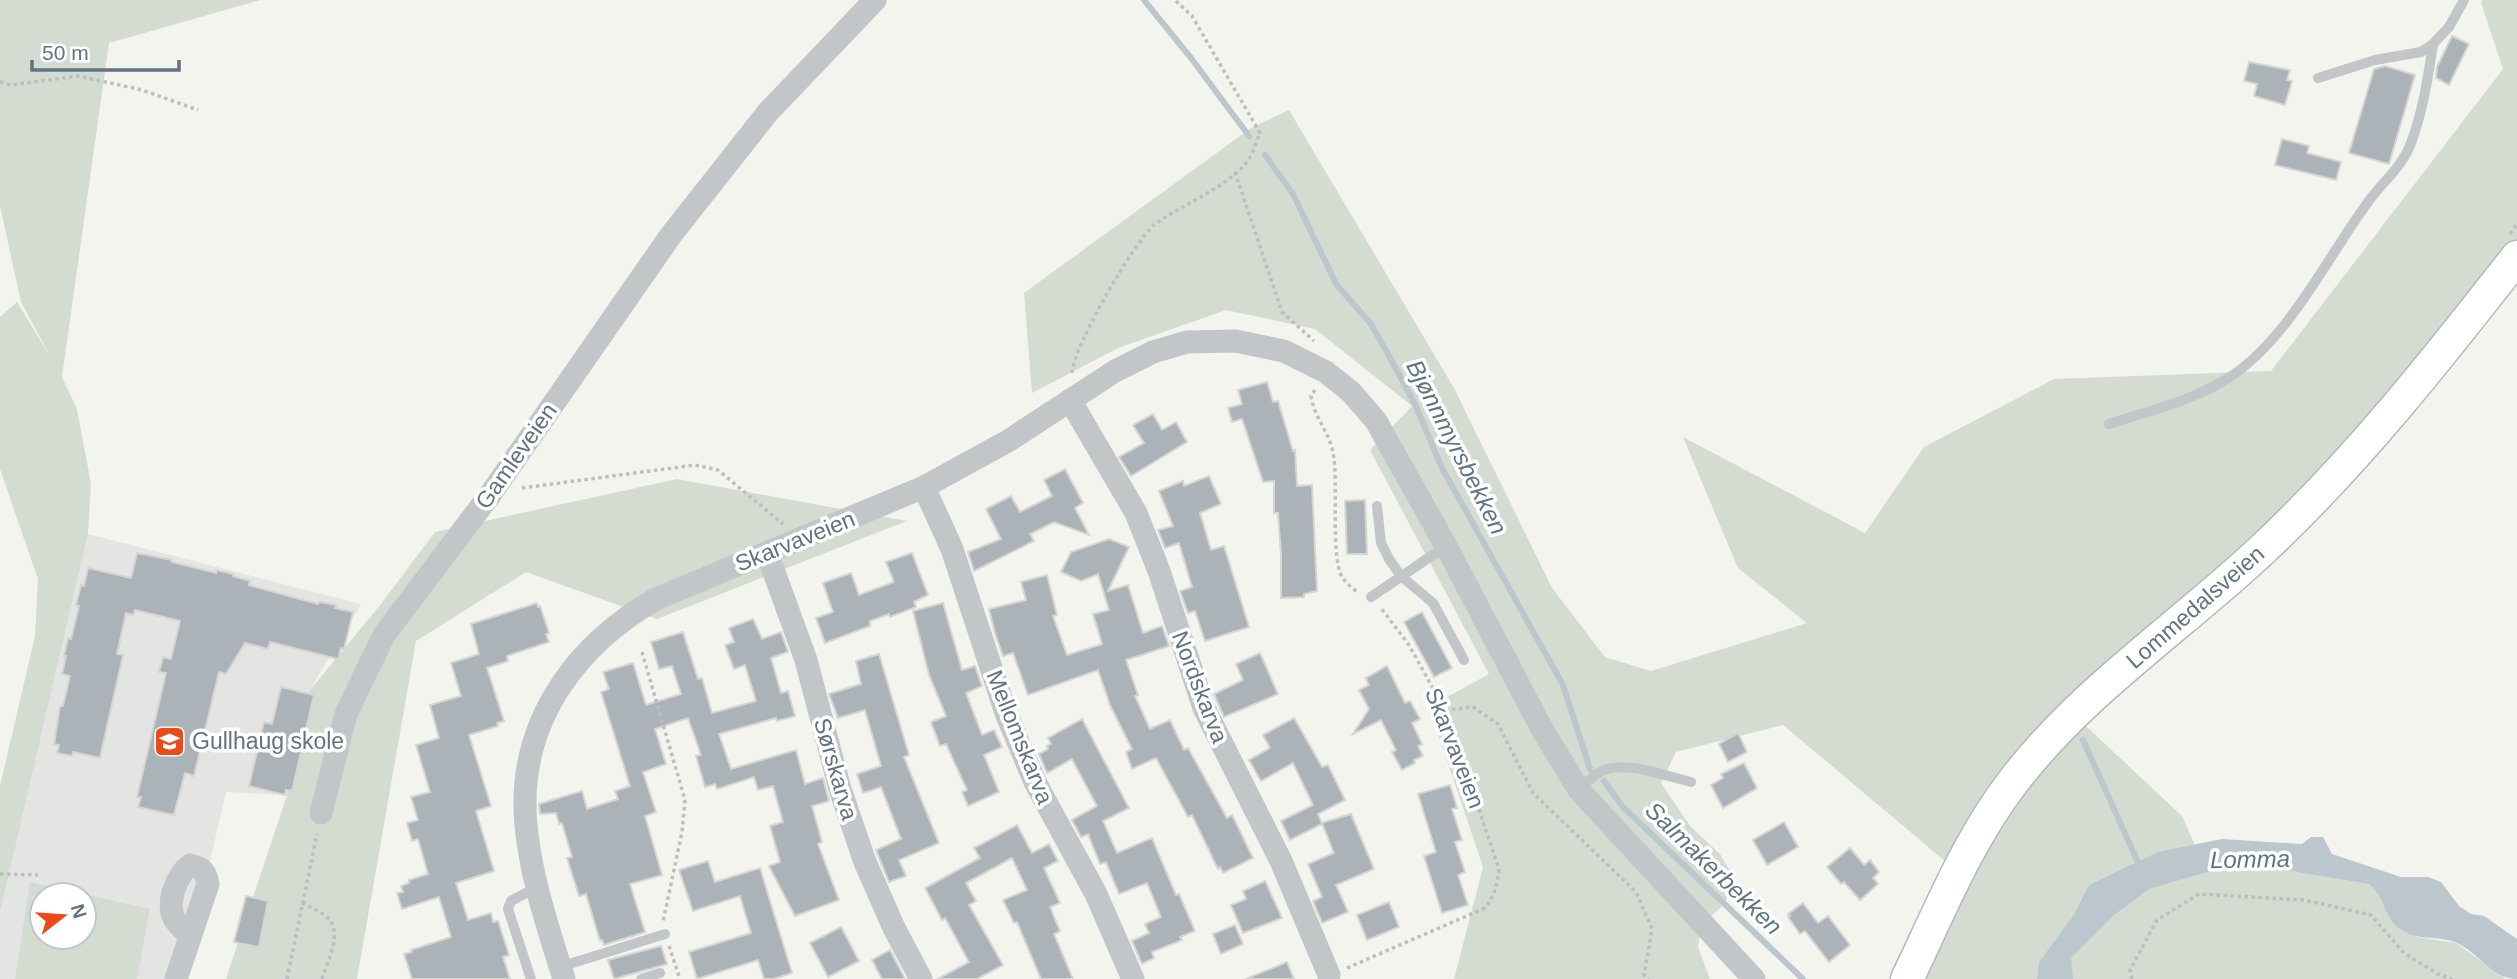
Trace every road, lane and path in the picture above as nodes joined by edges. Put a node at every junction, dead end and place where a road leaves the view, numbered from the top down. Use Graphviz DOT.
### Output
graph roads {
  1 [pos="876,0"];
  2 [pos="1175,0"];
  3 [pos="2464,0"];
  4 [pos="2433,44"];
  5 [pos="2318,78"];
  6 [pos="0,82"];
  7 [pos="198,110"];
  8 [pos="1235,172"];
  9 [pos="2517,257"];
  10 [pos="1326,372"];
  11 [pos="1070,400"];
  12 [pos="2109,424"];
  13 [pos="924,487"];
  14 [pos="492,492"];
  15 [pos="1377,506"];
  16 [pos="800,540"];
  17 [pos="1446,546"];
  18 [pos="766,553"];
  19 [pos="1401,576"];
  20 [pos="1371,597"];
  21 [pos="642,652"];
  22 [pos="1464,660"];
  23 [pos="1445,710"];
  24 [pos="1691,782"];
  25 [pos="1579,790"];
  26 [pos="321,813"];
  27 [pos="0,874"];
  28 [pos="38,875"];
  29 [pos="537,887"];
  30 [pos="302,903"];
  31 [pos="665,934"];
  32 [pos="190,935"];
  33 [pos="562,973"];
  34 [pos="660,973"];
  35 [pos="1329,975"];
  36 [pos="176,979"];
  37 [pos="287,979"];
  38 [pos="322,979"];
  39 [pos="531,979"];
  40 [pos="641,979"];
  41 [pos="680,979"];
  42 [pos="921,979"];
  43 [pos="1132,979"];
  44 [pos="1649,979"];
  45 [pos="1754,979"];
  46 [pos="1907,979"];
  47 [pos="2132,979"];
  48 [pos="2452,979"];
  1 -- 14 [label="street, Gamleveien"];
  2 -- 8 [label="path"];
  3 -- 4 [label="lane"];
  4 -- 5 [label="lane"];
  4 -- 12 [label="lane"];
  6 -- 7 [label="path"];
  8 -- 10 [label="path"];
  8 -- 11 [label="path"];
  9 -- 46 [label="main road, Lommedalsveien"];
  10 -- 11 [label="street, Skarvaveien"];
  10 -- 17 [label="street, Skarvaveien"];
  10 -- 20 [label="path, Skarvaveien"];
  11 -- 13 [label="street, Skarvaveien"];
  11 -- 35 [label="street, Nordskarva"];
  13 -- 16 [label="street, Skarvaveien"];
  13 -- 43 [label="street, Mellomskarva"];
  14 -- 16 [label="path"];
  14 -- 26 [label="street, Gamleveien"];
  15 -- 19 [label="lane"];
  16 -- 18 [label="street, Skarvaveien"];
  17 -- 19 [label="lane"];
  17 -- 25 [label="street, Skarvaveien"];
  18 -- 29 [label="street, Skarvaveien"];
  18 -- 42 [label="street, Sørskarva"];
  19 -- 20 [label="lane"];
  19 -- 22 [label="lane"];
  20 -- 23 [label="path, Skarvaveien"];
  21 -- 31 [label="path"];
  23 -- 35 [label="path, Skarvaveien"];
  23 -- 44 [label="path"];
  24 -- 25 [label="lane"];
  25 -- 45 [label="street, Skarvaveien"];
  26 -- 30 [label="path"];
  27 -- 28 [label="path"];
  29 -- 33 [label="street, Skarvaveien"];
  29 -- 39 [label="lane"];
  30 -- 37 [label="path"];
  30 -- 38 [label="path"];
  31 -- 33 [label="lane"];
  31 -- 41 [label="path"];
  32 -- 36 [label="street"];
  34 -- 40 [label="lane"];
  47 -- 48 [label="path"];
}
